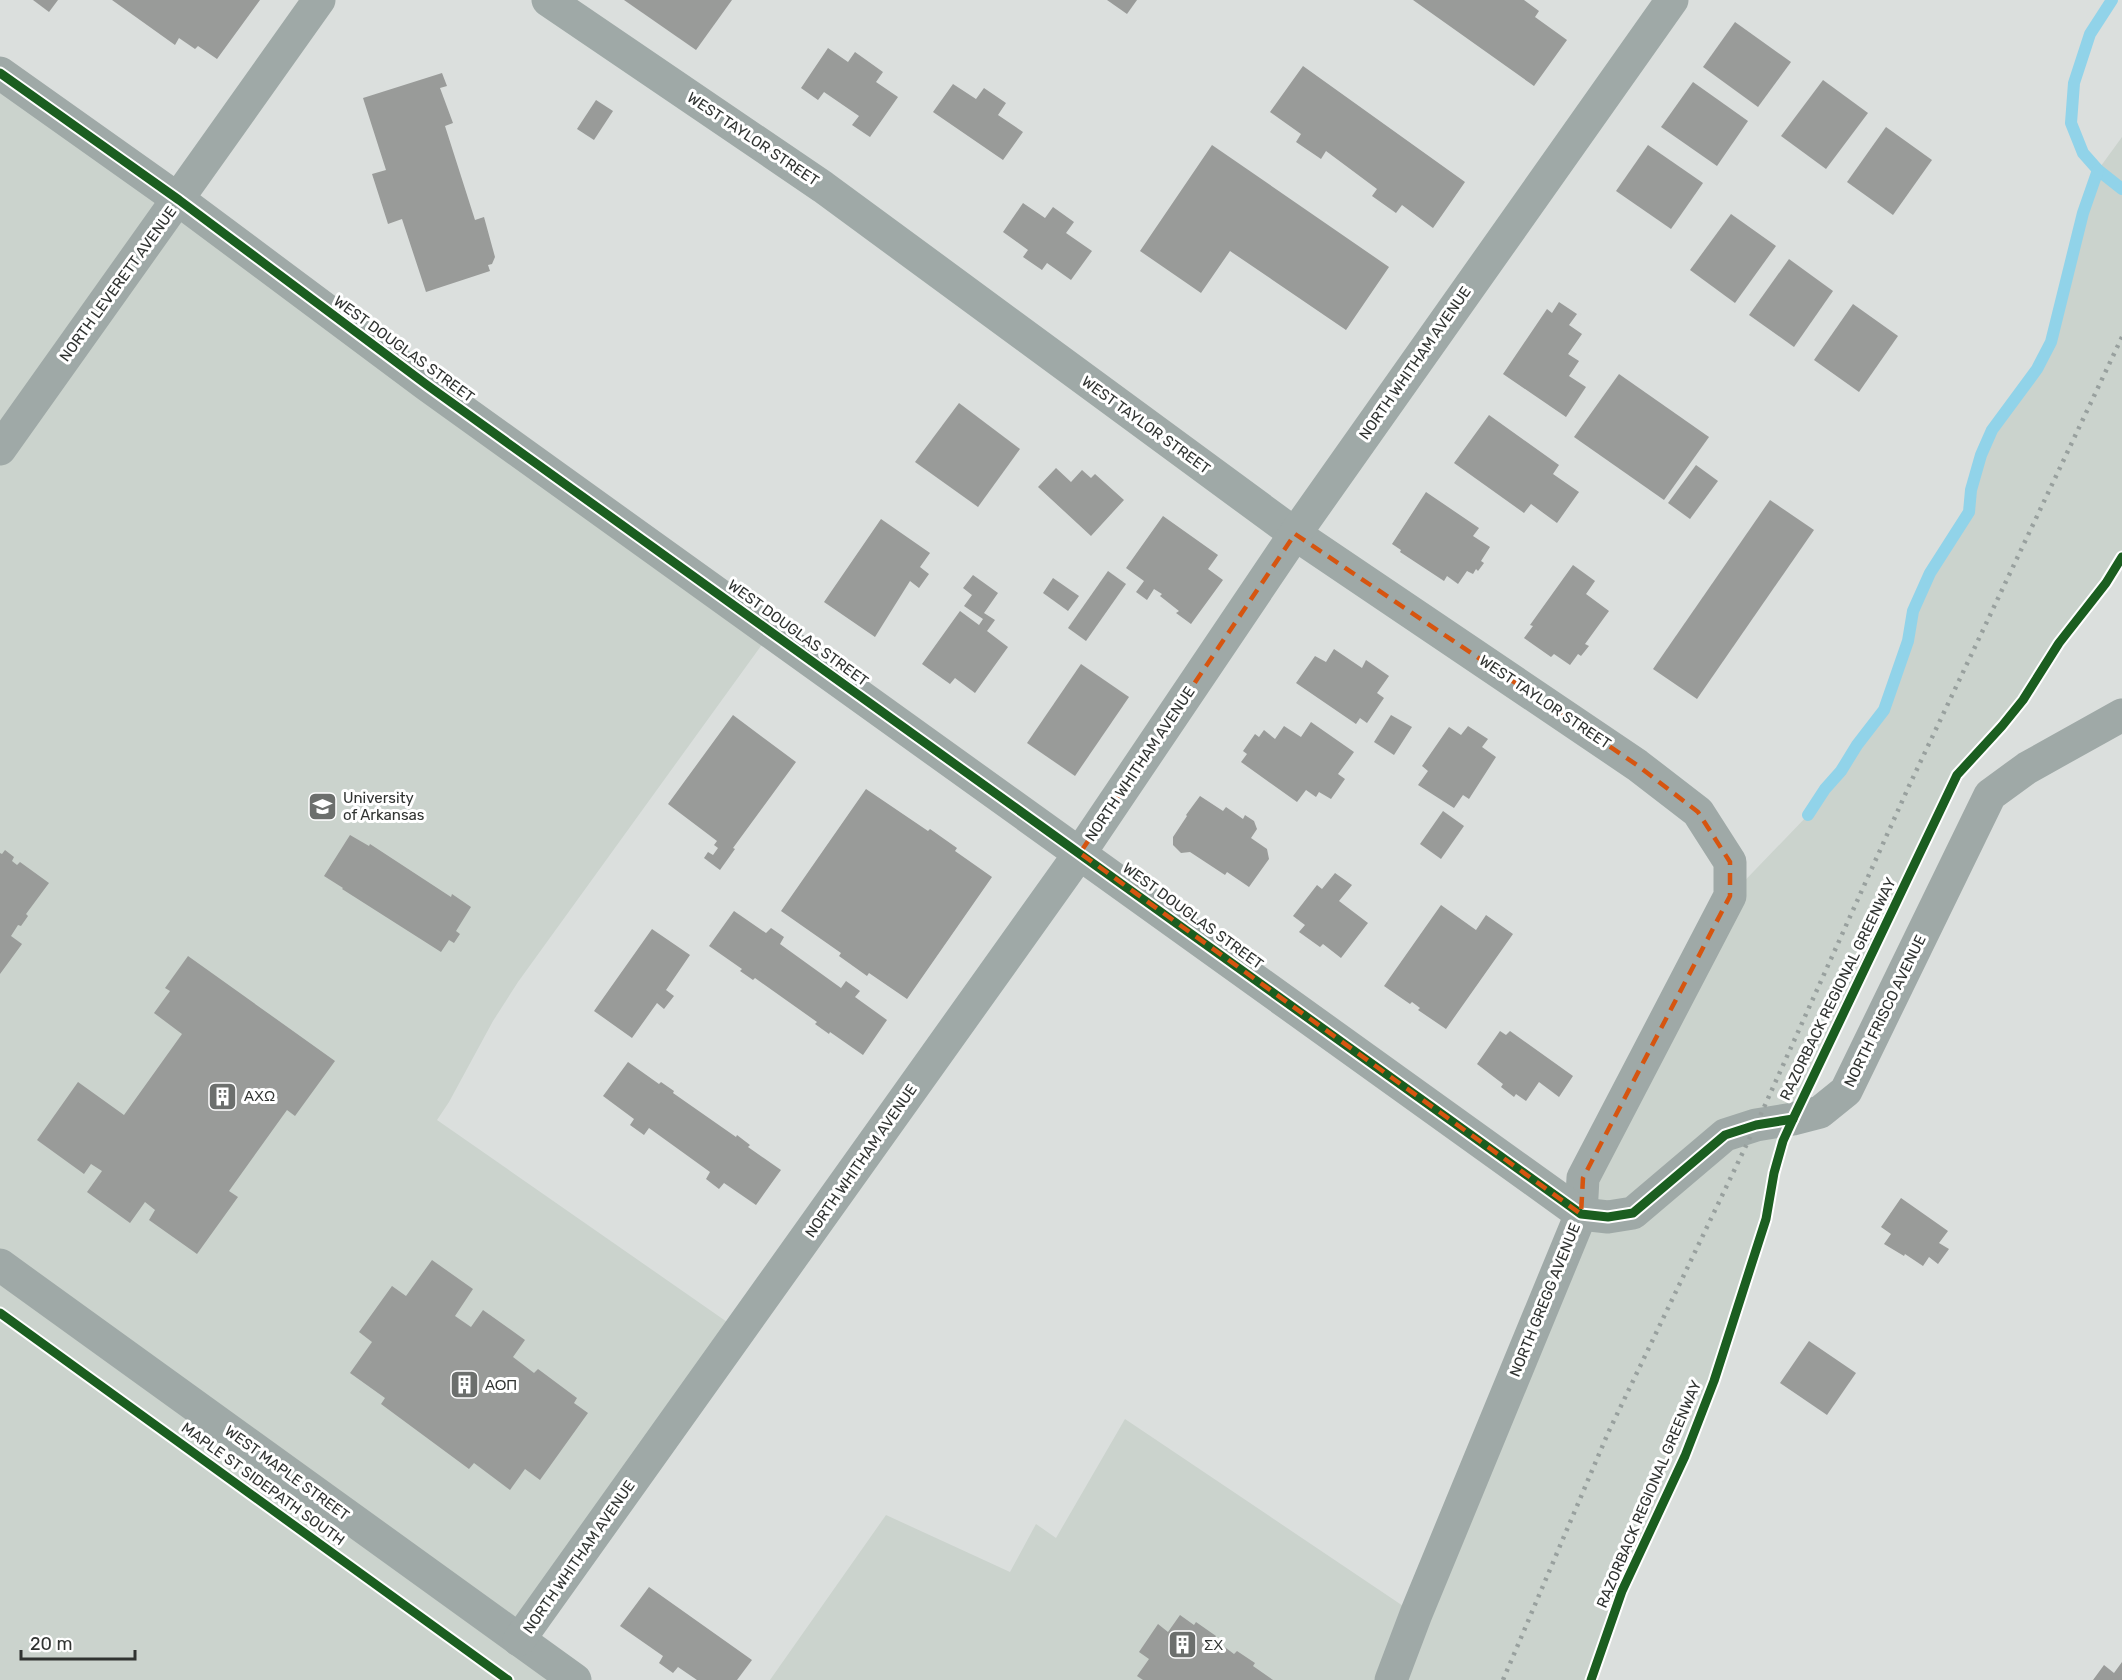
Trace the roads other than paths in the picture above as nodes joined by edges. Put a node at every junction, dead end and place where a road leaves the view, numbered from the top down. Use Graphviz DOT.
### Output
graph roads {
  1 [pos="319,0"];
  2 [pos="548,0"];
  3 [pos="1672,0"];
  4 [pos="0,73"];
  5 [pos="179,200"];
  6 [pos="0,449"];
  7 [pos="1295,534"];
  8 [pos="2122,715"];
  9 [pos="1080,854"];
  10 [pos="1730,862"];
  11 [pos="1581,1214"];
  12 [pos="0,1266"];
  13 [pos="519,1640"];
  14 [pos="574,1680"];
  15 [pos="1391,1680"];
  1 -- 5 [label="street, NORTH LEVERETT AVENUE"];
  2 -- 7 [label="street, WEST TAYLOR STREET"];
  3 -- 7 [label="street, NORTH WHITHAM AVENUE"];
  4 -- 5 [label="street, WEST DOUGLAS STREET"];
  5 -- 6 [label="street, NORTH LEVERETT AVENUE"];
  5 -- 9 [label="street, WEST DOUGLAS STREET"];
  7 -- 9 [label="street, NORTH WHITHAM AVENUE"];
  7 -- 10 [label="street, WEST TAYLOR STREET"];
  8 -- 11 [label="street, NORTH FRISCO AVENUE"];
  9 -- 11 [label="street, WEST DOUGLAS STREET"];
  9 -- 13 [label="street, NORTH WHITHAM AVENUE"];
  10 -- 11 [label="street, NORTH GREGG AVENUE"];
  11 -- 15 [label="street, NORTH GREGG AVENUE"];
  12 -- 13 [label="street, WEST MAPLE STREET"];
  13 -- 14 [label="street, WEST MAPLE STREET"];
}
